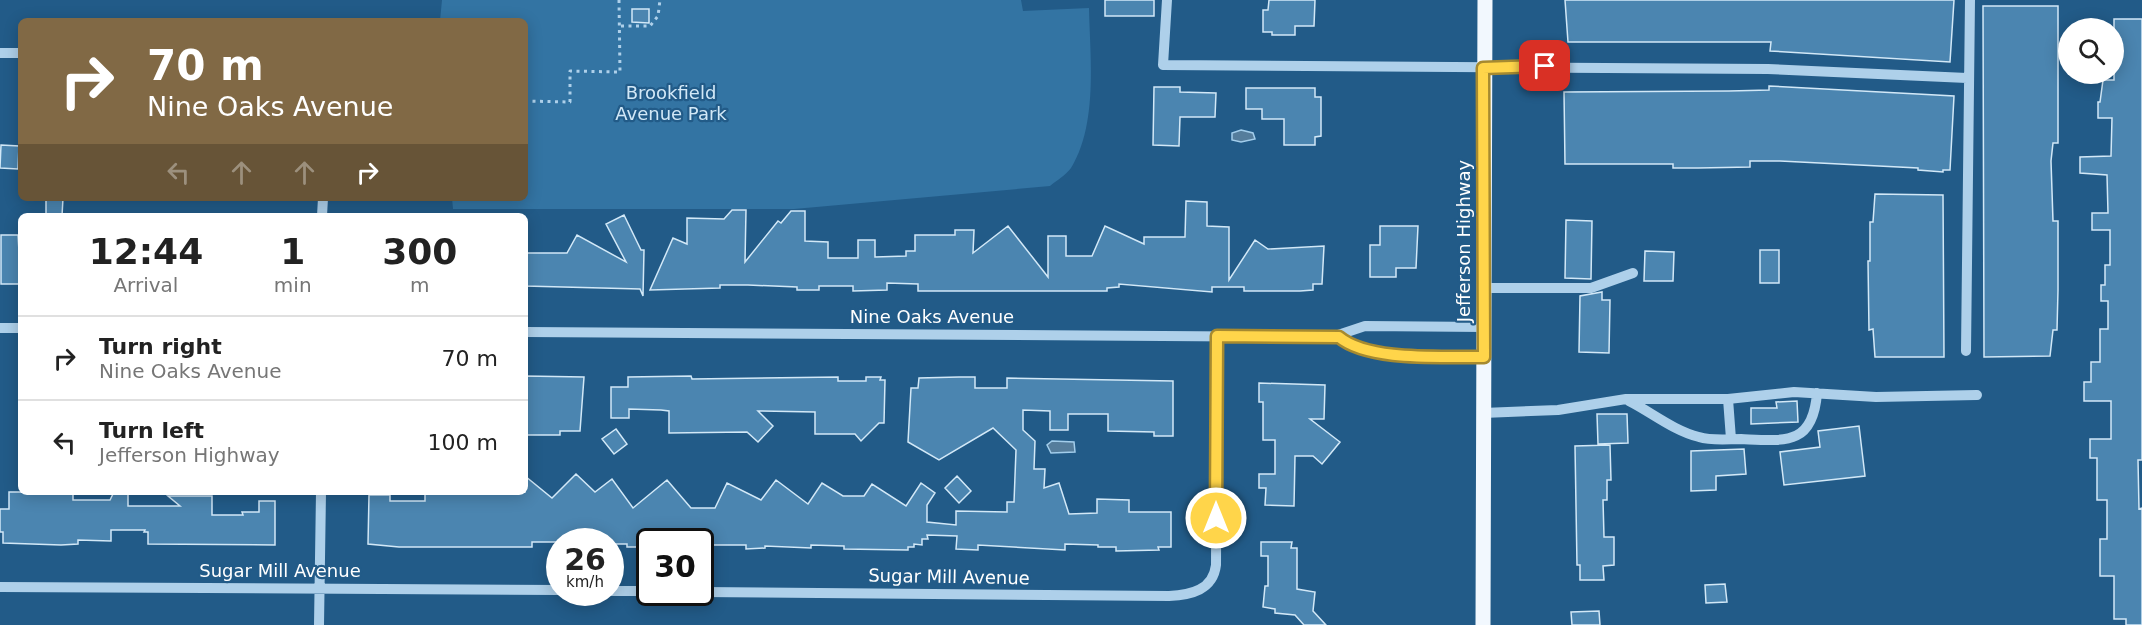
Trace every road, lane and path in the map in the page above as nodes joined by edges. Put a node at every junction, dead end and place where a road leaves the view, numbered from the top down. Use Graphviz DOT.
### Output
graph roads {
  1 [pos="619,0"];
  2 [pos="660,0"];
  3 [pos="1167,0"];
  4 [pos="1485,0"];
  5 [pos="1970,0"];
  6 [pos="621,26"];
  7 [pos="0,53"];
  8 [pos="18,53"];
  9 [pos="1483,68"];
  10 [pos="1967,78"];
  11 [pos="528,101"];
  12 [pos="1633,273"];
  13 [pos="1484,288"];
  14 [pos="1484,327"];
  15 [pos="0,328"];
  16 [pos="18,328"];
  17 [pos="528,332"];
  18 [pos="1217,336"];
  19 [pos="1339,337"];
  20 [pos="1966,351"];
  21 [pos="1484,357"];
  22 [pos="1817,393"];
  23 [pos="1977,395"];
  24 [pos="1626,399"];
  25 [pos="1728,399"];
  26 [pos="1483,413"];
  27 [pos="1731,439"];
  28 [pos="321,495"];
  29 [pos="0,587"];
  30 [pos="320,588"];
  31 [pos="546,590"];
  32 [pos="714,592"];
  33 [pos="320,625"];
  34 [pos="1483,625"];
  1 -- 6 [label="path"];
  2 -- 6 [label="path"];
  3 -- 9 [label="street"];
  4 -- 9 [label="main road, Jefferson Highway"];
  5 -- 10 [label="street"];
  6 -- 11 [label="path"];
  7 -- 8 [label="street"];
  9 -- 10 [label="street"];
  9 -- 13 [label="main road, Jefferson Highway"];
  10 -- 20 [label="street"];
  12 -- 13 [label="street"];
  13 -- 14 [label="main road, Jefferson Highway"];
  14 -- 19 [label="street, Nine Oaks Avenue"];
  14 -- 21 [label="main road, Jefferson Highway"];
  15 -- 16 [label="street"];
  17 -- 18 [label="street, Nine Oaks Avenue"];
  18 -- 19 [label="street, Nine Oaks Avenue"];
  18 -- 32 [label="street, Sugar Mill Avenue"];
  19 -- 21 [label="street, Nine Oaks Avenue"];
  21 -- 26 [label="main road, Jefferson Highway"];
  22 -- 23 [label="street"];
  22 -- 25 [label="street"];
  22 -- 27 [label="street"];
  24 -- 25 [label="street"];
  24 -- 26 [label="street"];
  24 -- 27 [label="street"];
  25 -- 27 [label="street"];
  26 -- 34 [label="main road, Jefferson Highway"];
  28 -- 30 [label="street"];
  29 -- 30 [label="street, Sugar Mill Avenue"];
  30 -- 31 [label="street, Sugar Mill Avenue"];
  30 -- 33 [label="street"];
}
